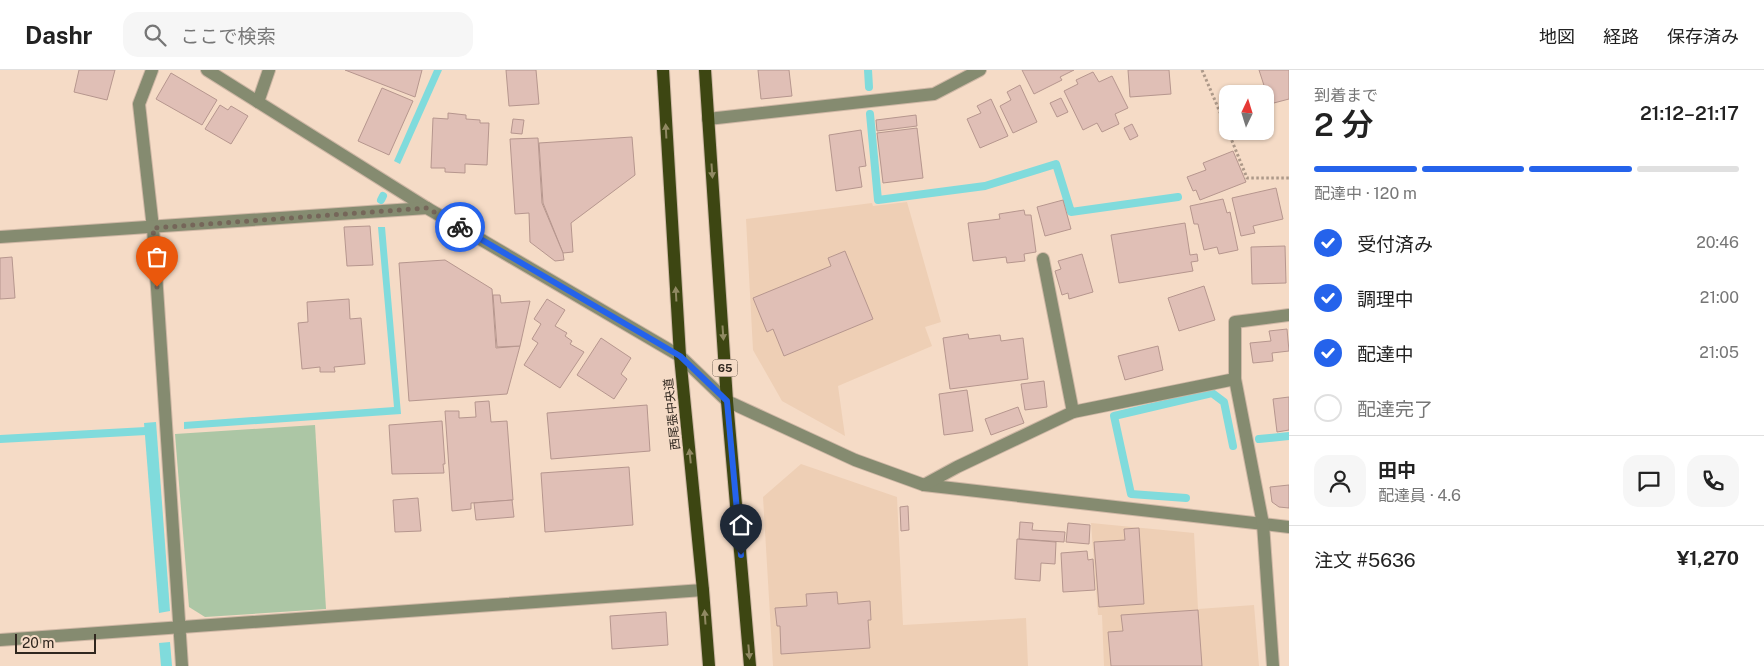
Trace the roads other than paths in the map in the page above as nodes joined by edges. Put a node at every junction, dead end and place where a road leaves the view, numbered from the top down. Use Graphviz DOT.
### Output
graph roads {
  1 [pos="152,70"];
  2 [pos="207,70"];
  3 [pos="268,70"];
  4 [pos="663,70"];
  5 [pos="705,70"];
  6 [pos="980,70"];
  7 [pos="258,102"];
  8 [pos="708,119"];
  9 [pos="427,208"];
  10 [pos="153,228"];
  11 [pos="0,237"];
  12 [pos="1043,259"];
  13 [pos="1289,315"];
  14 [pos="680,356"];
  15 [pos="1235,380"];
  16 [pos="727,401"];
  17 [pos="1073,412"];
  18 [pos="924,486"];
  19 [pos="1263,524"];
  20 [pos="1289,527"];
  21 [pos="703,590"];
  22 [pos="178,626"];
  23 [pos="0,640"];
  24 [pos="182,666"];
  25 [pos="708,666"];
  26 [pos="750,666"];
  27 [pos="1273,666"];
  1 -- 10 [label="street"];
  2 -- 7 [label="street"];
  3 -- 7 [label="street"];
  14 -- 4 [label="main road, 西尾張中央道, one-way"];
  5 -- 8 [label="main road, 65"];
  6 -- 8 [label="street"];
  7 -- 9 [label="street"];
  8 -- 16 [label="main road, 65, one-way"];
  9 -- 10 [label="street"];
  9 -- 14 [label="street"];
  10 -- 11 [label="street"];
  10 -- 22 [label="street"];
  12 -- 17 [label="street"];
  13 -- 15 [label="street"];
  14 -- 16 [label="street"];
  21 -- 14 [label="main road, 西尾張中央道, one-way"];
  15 -- 17 [label="street"];
  15 -- 19 [label="street"];
  16 -- 18 [label="street"];
  16 -- 26 [label="main road, 65, one-way"];
  17 -- 18 [label="street"];
  18 -- 19 [label="street"];
  19 -- 20 [label="street"];
  19 -- 27 [label="street"];
  21 -- 22 [label="street"];
  25 -- 21 [label="main road, 西尾張中央道, one-way"];
  22 -- 23 [label="street"];
  22 -- 24 [label="street"];
}
